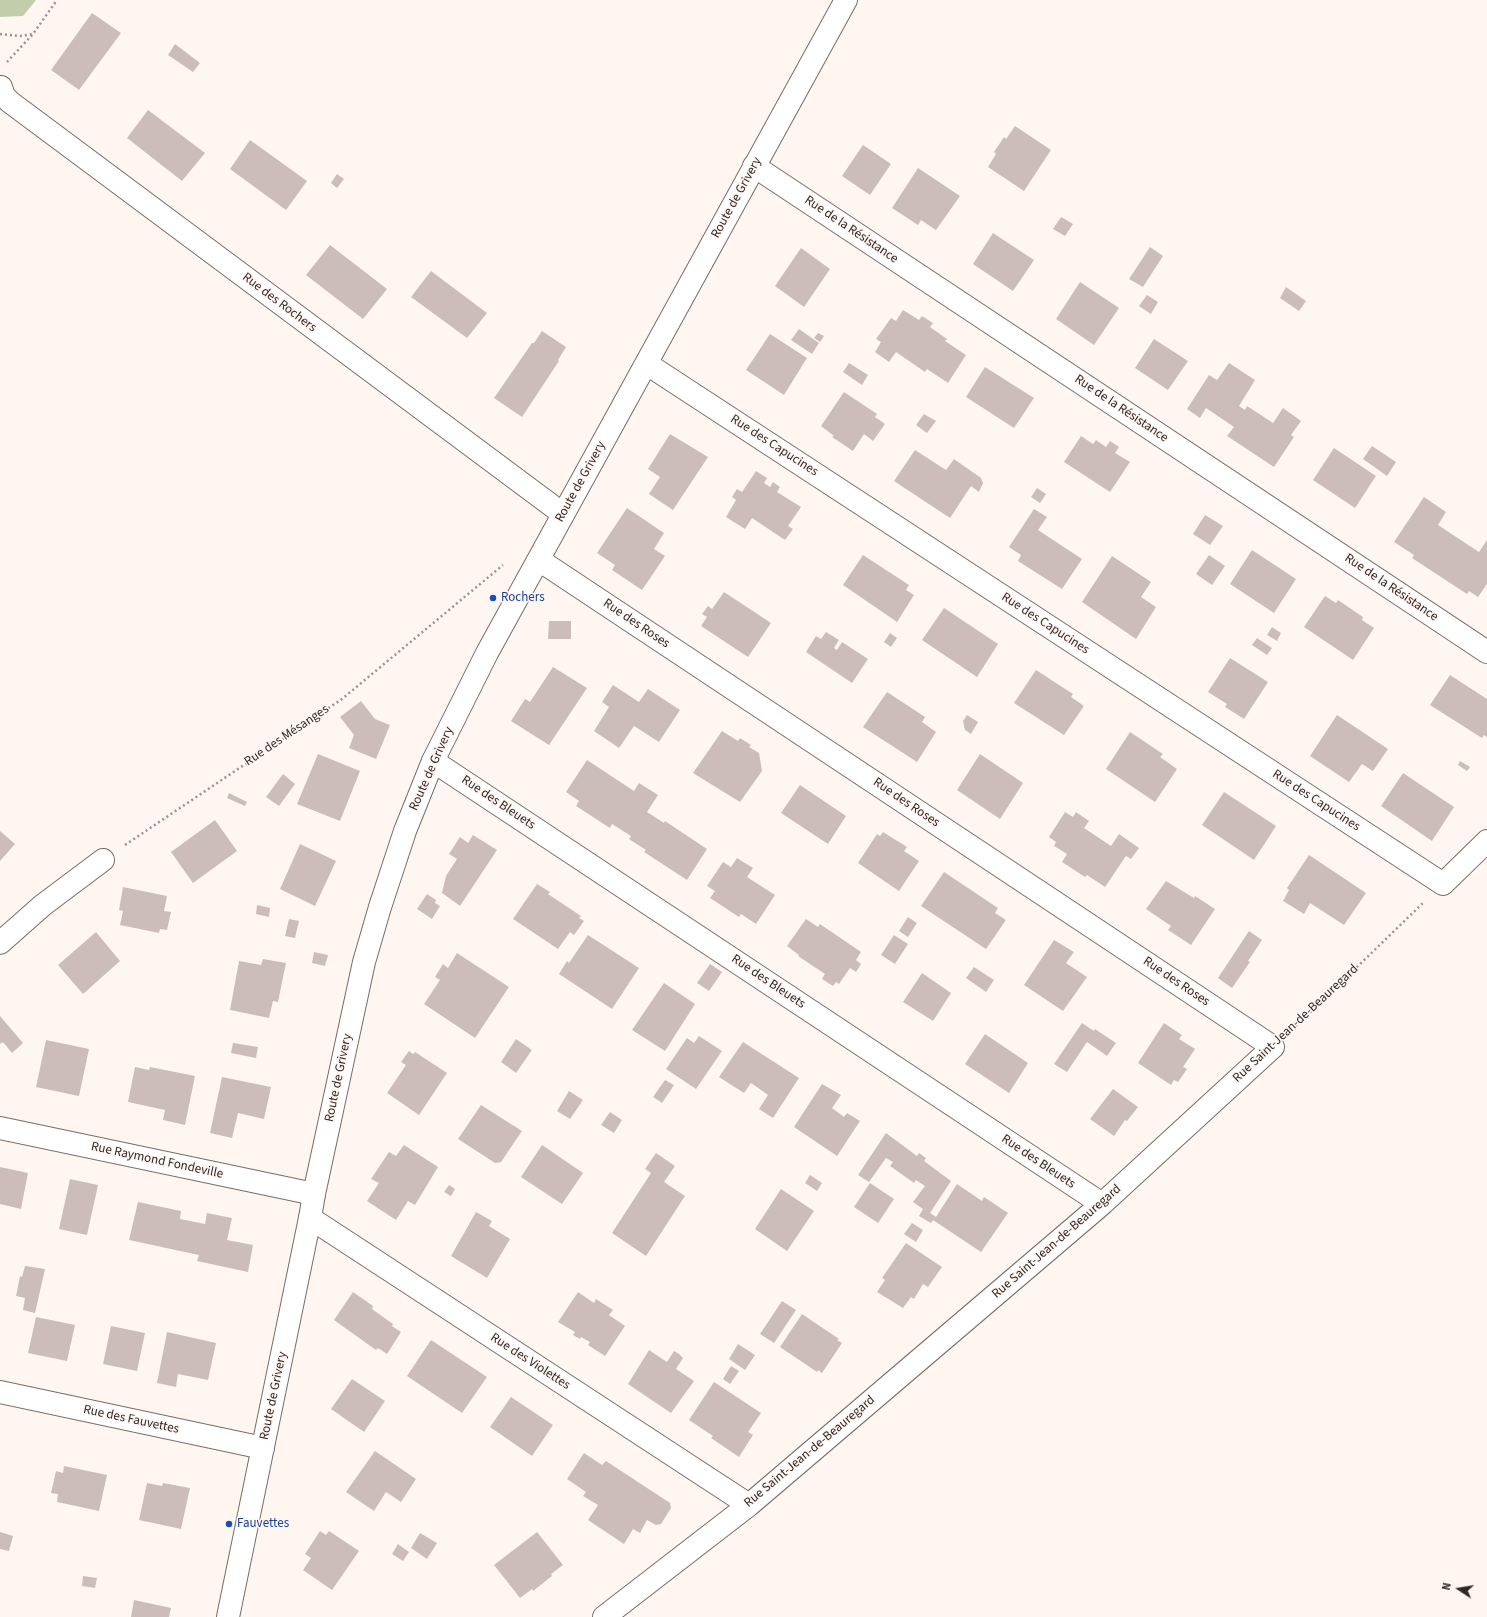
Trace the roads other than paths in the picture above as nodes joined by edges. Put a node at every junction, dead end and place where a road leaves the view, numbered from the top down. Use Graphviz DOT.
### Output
graph roads {
  1 [pos="846,0"];
  2 [pos="1,87"];
  3 [pos="754,166"];
  4 [pos="647,364"];
  5 [pos="563,514"];
  6 [pos="539,560"];
  7 [pos="1487,652"];
  8 [pos="433,761"];
  9 [pos="1487,842"];
  10 [pos="103,860"];
  11 [pos="0,943"];
  12 [pos="1274,1047"];
  13 [pos="0,1128"];
  14 [pos="314,1194"];
  15 [pos="1102,1204"];
  16 [pos="310,1218"];
  17 [pos="0,1392"];
  18 [pos="263,1448"];
  19 [pos="749,1505"];
  20 [pos="228,1617"];
  21 [pos="604,1617"];
  1 -- 3 [label="street, Route de Grivery"];
  2 -- 5 [label="street, Rue des Rochers"];
  3 -- 4 [label="street, Route de Grivery"];
  3 -- 7 [label="street, Rue de la Résistance"];
  4 -- 5 [label="street, Route de Grivery"];
  4 -- 9 [label="street, Rue des Capucines"];
  5 -- 6 [label="street, Route de Grivery"];
  6 -- 8 [label="street, Route de Grivery"];
  6 -- 12 [label="street, Rue des Roses"];
  8 -- 14 [label="street, Route de Grivery"];
  8 -- 15 [label="street, Rue des Bleuets"];
  10 -- 11 [label="street"];
  12 -- 15 [label="street, Rue Saint-Jean-de-Beauregard"];
  13 -- 14 [label="street, Rue Raymond Fondeville"];
  14 -- 16 [label="street, Route de Grivery"];
  15 -- 19 [label="street, Rue Saint-Jean-de-Beauregard"];
  16 -- 18 [label="street, Route de Grivery"];
  16 -- 19 [label="street, Rue des Violettes"];
  17 -- 18 [label="street, Rue des Fauvettes"];
  18 -- 20 [label="street, Route de Grivery"];
  19 -- 21 [label="street, Rue Saint-Jean-de-Beauregard"];
}
